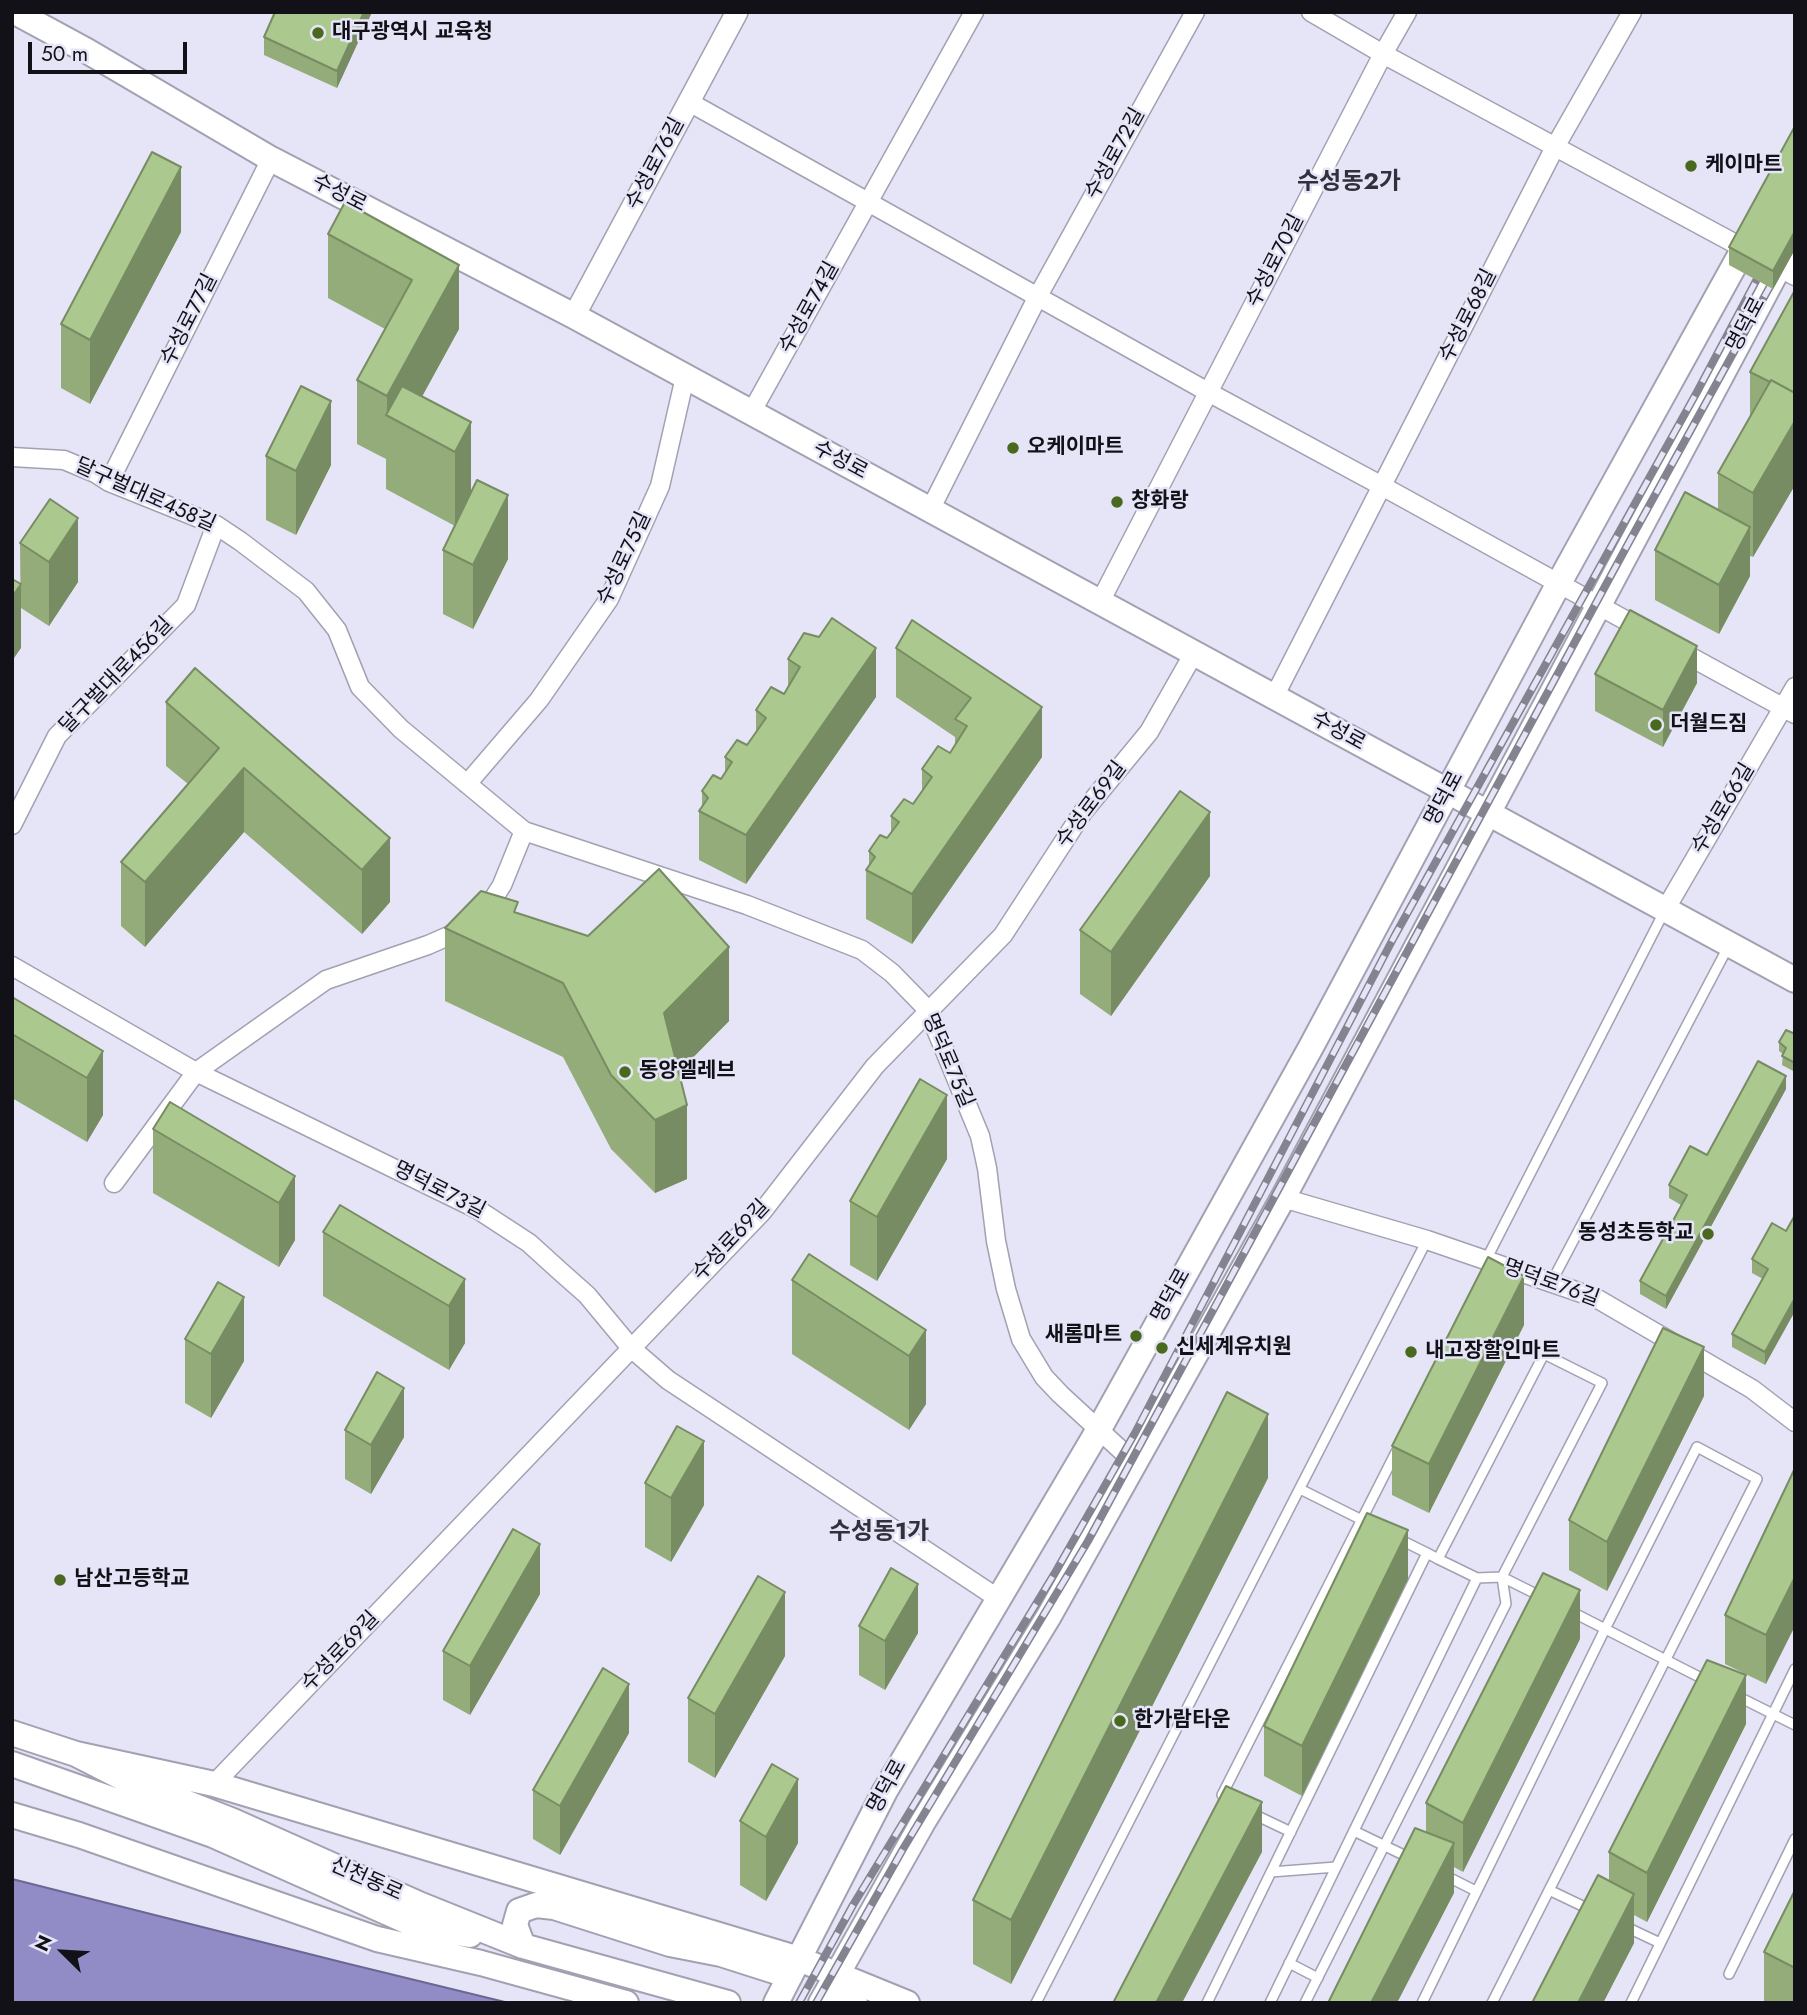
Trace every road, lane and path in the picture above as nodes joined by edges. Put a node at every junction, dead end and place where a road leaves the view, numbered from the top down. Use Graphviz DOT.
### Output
graph roads {
  1 [pos="15,12"];
  2 [pos="737,12"];
  3 [pos="974,12"];
  4 [pos="1195,12"];
  5 [pos="1311,12"];
  6 [pos="1407,12"];
  7 [pos="1632,12"];
  8 [pos="1383,54"];
  9 [pos="689,102"];
  10 [pos="1555,147"];
  11 [pos="271,159"];
  12 [pos="869,203"];
  13 [pos="1756,224"];
  14 [pos="1795,237"];
  15 [pos="1744,248"];
  16 [pos="1786,271"];
  17 [pos="1038,296"];
  18 [pos="574,316"];
  19 [pos="685,376"];
  20 [pos="1208,392"];
  21 [pos="751,414"];
  22 [pos="12,457"];
  23 [pos="109,482"];
  24 [pos="1382,485"];
  25 [pos="930,510"];
  26 [pos="216,525"];
  27 [pos="1559,583"];
  28 [pos="1100,602"];
  29 [pos="1600,606"];
  30 [pos="1194,653"];
  31 [pos="1795,687"];
  32 [pos="1274,697"];
  33 [pos="1789,711"];
  34 [pos="467,784"];
  35 [pos="1449,792"];
  36 [pos="1488,813"];
  37 [pos="12,825"];
  38 [pos="524,831"];
  39 [pos="1665,910"];
  40 [pos="1729,944"];
  41 [pos="12,966"];
  42 [pos="1795,980"];
  43 [pos="928,1010"];
  44 [pos="196,1072"];
  45 [pos="114,1183"];
  46 [pos="1283,1198"];
  47 [pos="1427,1240"];
  48 [pos="1486,1260"];
  49 [pos="1551,1283"];
  50 [pos="631,1348"];
  51 [pos="1795,1422"];
  52 [pos="1099,1429"];
  53 [pos="1399,1446"];
  54 [pos="1135,1463"];
  55 [pos="1300,1489"];
  56 [pos="1363,1521"];
  57 [pos="1373,1526"];
  58 [pos="1384,1532"];
  59 [pos="1427,1553"];
  60 [pos="1438,1559"];
  61 [pos="1502,1577"];
  62 [pos="1477,1578"];
  63 [pos="999,1599"];
  64 [pos="1605,1629"];
  65 [pos="1666,1660"];
  66 [pos="1795,1669"];
  67 [pos="1713,1684"];
  68 [pos="1725,1690"];
  69 [pos="1772,1714"];
  70 [pos="1795,1725"];
  71 [pos="12,1734"];
  72 [pos="76,1754"];
  73 [pos="12,1764"];
  74 [pos="214,1784"];
  75 [pos="1232,1804"];
  76 [pos="1244,1810"];
  77 [pos="14,1814"];
  78 [pos="1354,1831"];
  79 [pos="1291,1832"];
  80 [pos="1795,1839"];
  81 [pos="1384,1845"];
  82 [pos="1419,1863"];
  83 [pos="1336,1867"];
  84 [pos="1430,1868"];
  85 [pos="1271,1872"];
  86 [pos="1549,1890"];
  87 [pos="1476,1891"];
  88 [pos="1599,1914"];
  89 [pos="1611,1920"];
  90 [pos="1660,1943"];
  91 [pos="516,1944"];
  92 [pos="1289,1963"];
  93 [pos="795,1968"];
  94 [pos="1729,1974"];
  95 [pos="1318,1978"];
  96 [pos="829,1991"];
  97 [pos="777,2001"];
  98 [pos="626,2003"];
  99 [pos="728,2003"];
  100 [pos="855,2003"];
  101 [pos="907,2003"];
  102 [pos="1036,2003"];
  103 [pos="1207,2003"];
  104 [pos="1270,2003"];
  105 [pos="1305,2003"];
  106 [pos="1422,2003"];
  107 [pos="1492,2003"];
  108 [pos="1631,2003"];
  1 -- 11 [label="main road, 수성로"];
  2 -- 9 [label="street, 수성로76길"];
  3 -- 12 [label="street, 수성로74길"];
  4 -- 17 [label="street, 수성로72길"];
  5 -- 8 [label="street"];
  6 -- 8 [label="street, 수성로70길"];
  7 -- 10 [label="street, 수성로68길"];
  8 -- 10 [label="street"];
  8 -- 20 [label="street, 수성로70길"];
  9 -- 12 [label="street"];
  9 -- 18 [label="street, 수성로76길"];
  10 -- 15 [label="street"];
  10 -- 24 [label="street, 수성로68길"];
  11 -- 18 [label="main road, 수성로"];
  11 -- 23 [label="street, 수성로77길"];
  12 -- 17 [label="street"];
  12 -- 21 [label="street, 수성로74길"];
  13 -- 15 [label="main road, 명덕로"];
  14 -- 16 [label="main road, 명덕로"];
  15 -- 16 [label="street"];
  15 -- 27 [label="main road, 명덕로"];
  16 -- 29 [label="main road, 명덕로"];
  17 -- 20 [label="street"];
  17 -- 25 [label="street, 수성로72길"];
  18 -- 19 [label="main road, 수성로"];
  19 -- 21 [label="main road, 수성로"];
  19 -- 34 [label="street, 수성로75길"];
  20 -- 24 [label="street"];
  20 -- 28 [label="street, 수성로70길"];
  21 -- 25 [label="main road, 수성로"];
  22 -- 23 [label="street, 달구벌대로458길"];
  23 -- 26 [label="street, 달구벌대로458길"];
  24 -- 27 [label="street"];
  24 -- 32 [label="street, 수성로68길"];
  25 -- 28 [label="main road, 수성로"];
  26 -- 34 [label="street, 달구벌대로458길"];
  26 -- 37 [label="street, 달구벌대로456길"];
  27 -- 29 [label="street"];
  27 -- 35 [label="main road, 명덕로"];
  28 -- 30 [label="main road, 수성로"];
  29 -- 33 [label="street"];
  29 -- 36 [label="main road, 명덕로"];
  30 -- 32 [label="main road, 수성로"];
  30 -- 43 [label="street, 수성로69길"];
  31 -- 33 [label="street, 수성로66길"];
  32 -- 35 [label="main road, 수성로"];
  33 -- 39 [label="street, 수성로66길"];
  34 -- 38 [label="street, 달구벌대로458길"];
  35 -- 36 [label="main road, 수성로"];
  35 -- 52 [label="main road, 명덕로"];
  36 -- 39 [label="main road, 수성로"];
  36 -- 46 [label="main road, 명덕로"];
  38 -- 43 [label="street, 명덕로75길"];
  38 -- 44 [label="street"];
  39 -- 40 [label="main road, 수성로"];
  39 -- 48 [label="lane"];
  40 -- 42 [label="main road, 수성로"];
  40 -- 49 [label="lane"];
  41 -- 44 [label="street"];
  43 -- 50 [label="street, 수성로69길"];
  43 -- 52 [label="street, 명덕로75길"];
  44 -- 45 [label="street"];
  44 -- 50 [label="street, 명덕로73길"];
  46 -- 47 [label="street, 명덕로76길"];
  46 -- 54 [label="main road, 명덕로"];
  47 -- 48 [label="street, 명덕로76길"];
  47 -- 55 [label="lane"];
  48 -- 49 [label="street, 명덕로76길"];
  49 -- 51 [label="street, 명덕로76길"];
  50 -- 63 [label="street, 명덕로73길"];
  50 -- 74 [label="street, 수성로69길"];
  52 -- 54 [label="street, 명덕로75길"];
  52 -- 63 [label="main road, 명덕로"];
  53 -- 56 [label="lane"];
  54 -- 96 [label="main road, 명덕로"];
  55 -- 56 [label="lane"];
  55 -- 102 [label="lane"];
  56 -- 57 [label="lane"];
  56 -- 75 [label="lane"];
  58 -- 59 [label="lane"];
  59 -- 60 [label="lane"];
  59 -- 79 [label="lane"];
  60 -- 61 [label="lane"];
  60 -- 62 [label="lane"];
  61 -- 62 [label="lane"];
  61 -- 64 [label="lane"];
  61 -- 81 [label="lane"];
  62 -- 78 [label="lane"];
  63 -- 93 [label="main road, 명덕로"];
  64 -- 65 [label="lane"];
  64 -- 65 [label="lane"];
  64 -- 87 [label="lane"];
  65 -- 67 [label="lane"];
  65 -- 86 [label="lane"];
  66 -- 69 [label="lane"];
  68 -- 69 [label="lane"];
  69 -- 70 [label="lane"];
  69 -- 90 [label="lane"];
  71 -- 72 [label="main road, 신천동로"];
  72 -- 74 [label="main road"];
  72 -- 91 [label="main road, 신천동로"];
  73 -- 91 [label="main road"];
  74 -- 93 [label="main road"];
  76 -- 79 [label="lane"];
  77 -- 98 [label="main road"];
  78 -- 81 [label="lane"];
  78 -- 83 [label="lane"];
  79 -- 85 [label="lane"];
  80 -- 94 [label="lane"];
  81 -- 82 [label="lane"];
  81 -- 95 [label="lane"];
  83 -- 85 [label="lane"];
  83 -- 92 [label="lane"];
  84 -- 87 [label="lane"];
  85 -- 103 [label="lane"];
  86 -- 88 [label="lane"];
  86 -- 107 [label="lane"];
  87 -- 106 [label="lane"];
  89 -- 90 [label="lane"];
  90 -- 108 [label="lane"];
  91 -- 93 [label="main road"];
  91 -- 99 [label="main road, 신천동로"];
  92 -- 95 [label="lane"];
  92 -- 104 [label="lane"];
  93 -- 96 [label="main road"];
  93 -- 97 [label="main road, 명덕로"];
  95 -- 105 [label="lane"];
  96 -- 100 [label="main road"];
  96 -- 101 [label="main road"];
}
